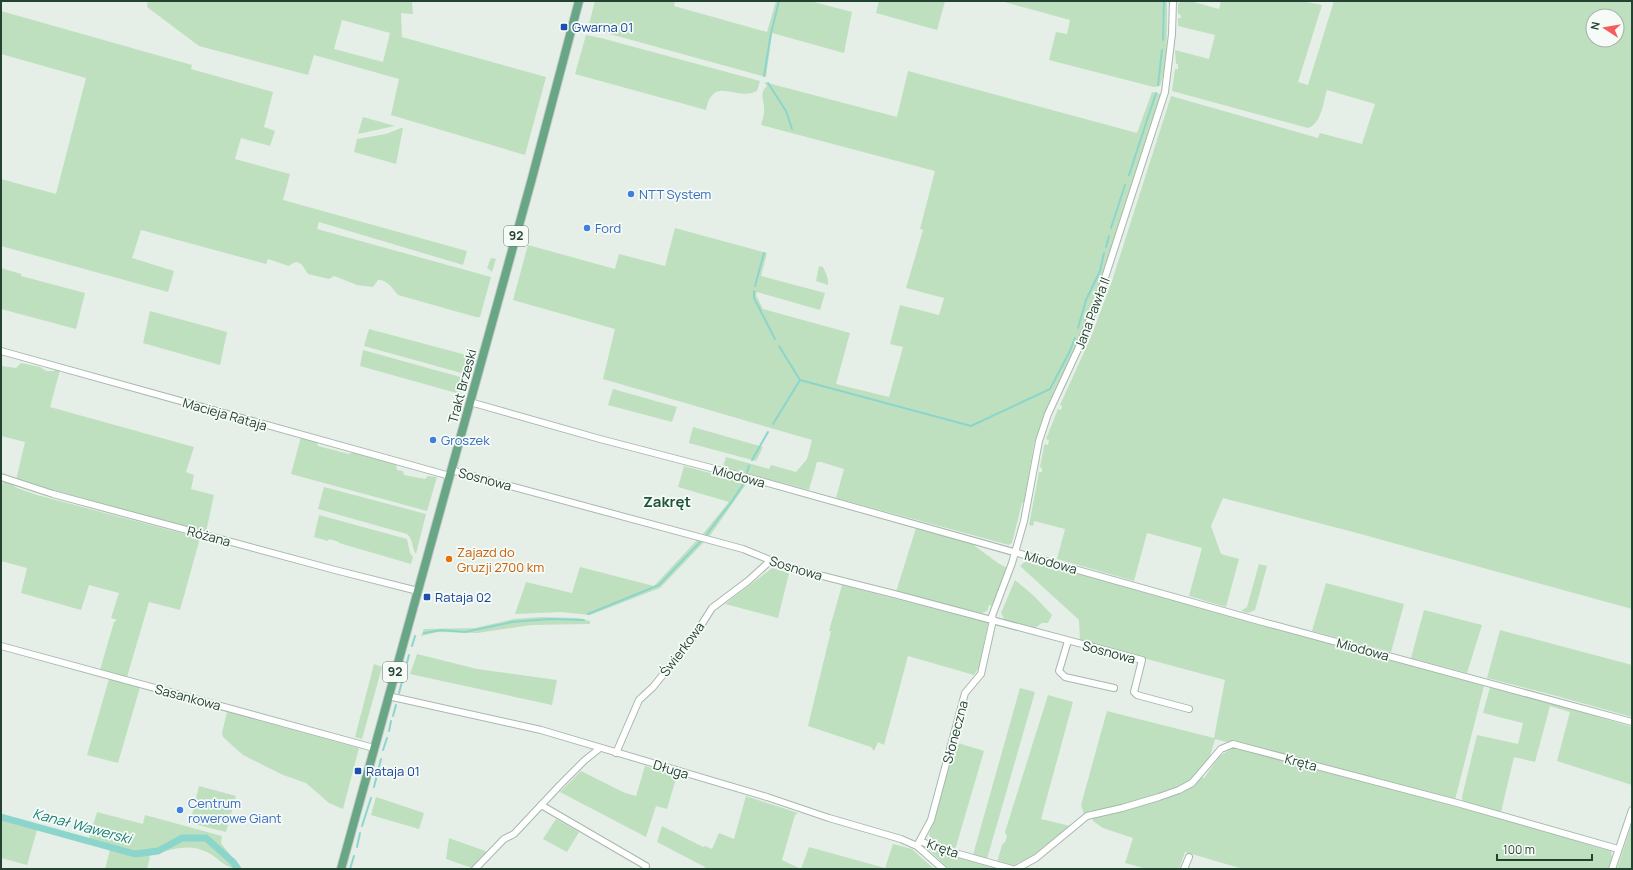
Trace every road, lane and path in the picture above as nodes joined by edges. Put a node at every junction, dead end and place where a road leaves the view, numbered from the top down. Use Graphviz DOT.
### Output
graph roads {
  1 [pos="579,1"];
  2 [pos="1173,1"];
  3 [pos="1,351"];
  4 [pos="470,402"];
  5 [pos="450,473"];
  6 [pos="1,477"];
  7 [pos="1015,552"];
  8 [pos="770,561"];
  9 [pos="418,591"];
  10 [pos="993,620"];
  11 [pos="1068,641"];
  12 [pos="1,646"];
  13 [pos="1114,688"];
  14 [pos="388,696"];
  15 [pos="1189,709"];
  16 [pos="1632,722"];
  17 [pos="374,748"];
  18 [pos="600,748"];
  19 [pos="616,753"];
  20 [pos="541,805"];
  21 [pos="1632,810"];
  22 [pos="919,843"];
  23 [pos="1618,849"];
  24 [pos="1189,857"];
  25 [pos="645,868"];
  26 [pos="341,869"];
  27 [pos="475,869"];
  28 [pos="943,869"];
  29 [pos="1012,869"];
  30 [pos="1016,869"];
  31 [pos="1184,869"];
  32 [pos="1612,869"];
  1 -- 4 [label="main road, Trakt Brzeski / 92"];
  2 -- 7 [label="street, Jana Pawła II"];
  3 -- 5 [label="street, Macieja Rataja"];
  4 -- 5 [label="main road, Trakt Brzeski / 92"];
  4 -- 7 [label="street, Miodowa"];
  5 -- 8 [label="street, Sosnowa"];
  5 -- 9 [label="main road, Trakt Brzeski / 92"];
  6 -- 9 [label="street, Różana"];
  7 -- 10 [label="street, Jana Pawła II"];
  7 -- 16 [label="street, Miodowa"];
  8 -- 10 [label="street, Sosnowa"];
  8 -- 19 [label="street, Świerkowa"];
  9 -- 14 [label="main road, Trakt Brzeski / 92"];
  10 -- 11 [label="street, Sosnowa"];
  10 -- 22 [label="street, Słoneczna"];
  11 -- 13 [label="street"];
  11 -- 15 [label="street, Sosnowa"];
  12 -- 17 [label="street, Sasankowa"];
  14 -- 17 [label="main road, Trakt Brzeski / 92"];
  14 -- 18 [label="street, Długa"];
  17 -- 26 [label="main road, Trakt Brzeski / 92"];
  18 -- 19 [label="street, Długa"];
  18 -- 20 [label="street"];
  19 -- 22 [label="street, Długa"];
  20 -- 25 [label="street"];
  20 -- 27 [label="street"];
  21 -- 23 [label="street"];
  22 -- 28 [label="street, Długa"];
  22 -- 29 [label="street, Kręta"];
  23 -- 30 [label="street, Kręta"];
  23 -- 32 [label="street"];
  24 -- 31 [label="street"];
}
